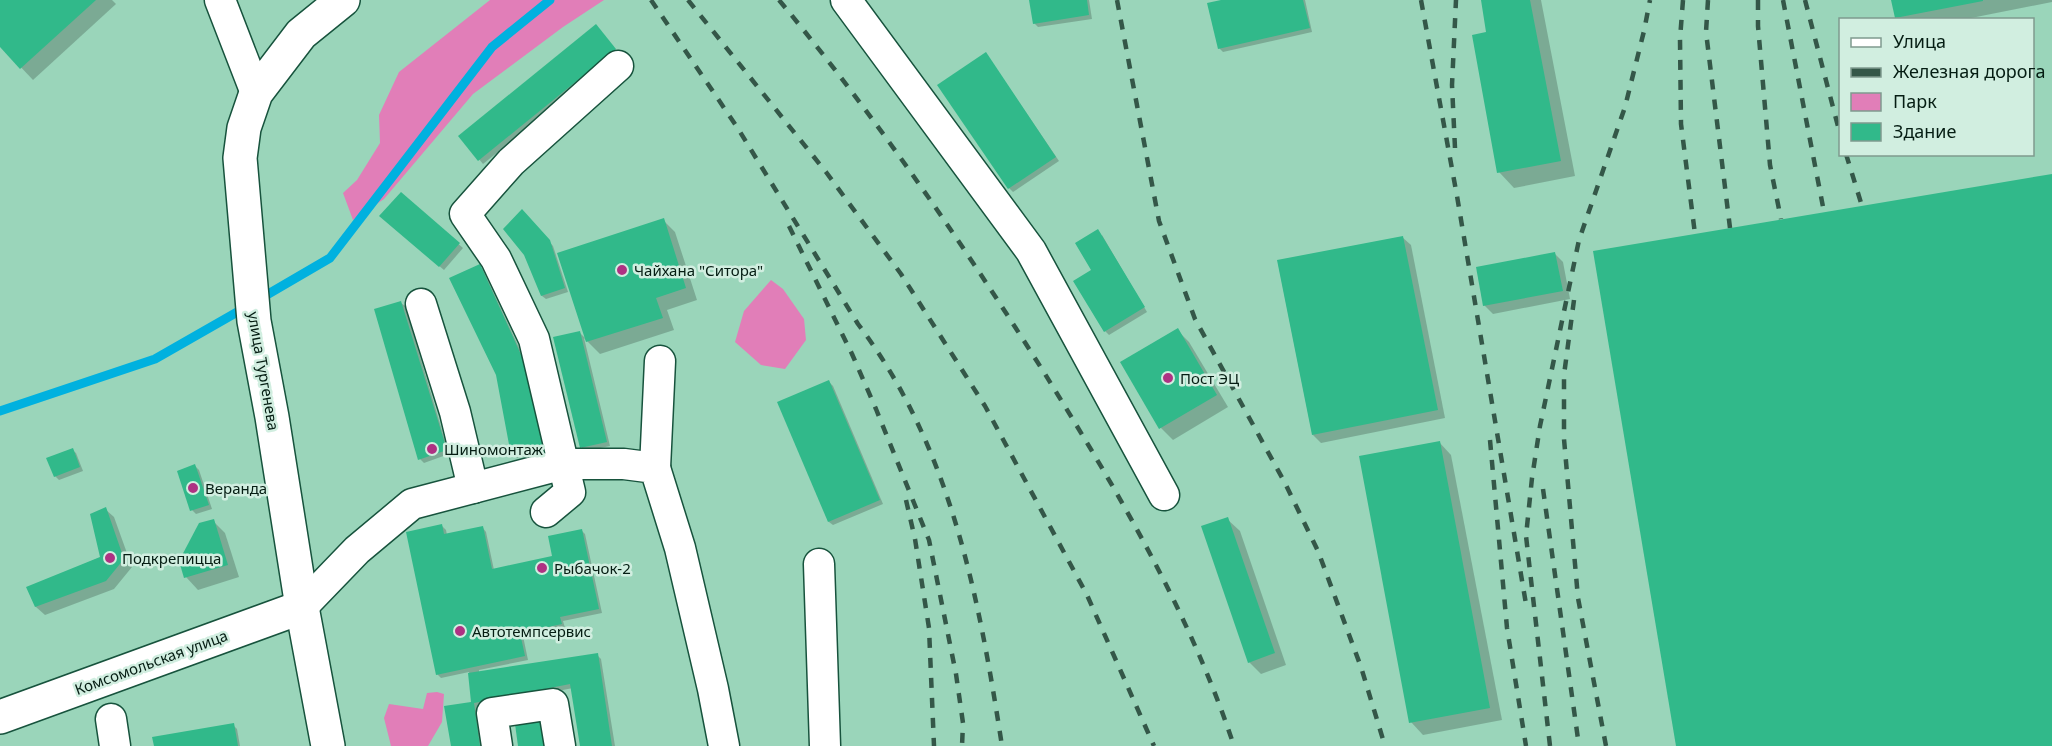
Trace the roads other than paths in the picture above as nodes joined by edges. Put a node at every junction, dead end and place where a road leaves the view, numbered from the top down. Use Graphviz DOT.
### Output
graph roads {
  1 [pos="220,0"];
  2 [pos="343,0"];
  3 [pos="846,0"];
  4 [pos="618,66"];
  5 [pos="256,93"];
  6 [pos="421,304"];
  7 [pos="660,361"];
  8 [pos="564,465"];
  9 [pos="655,468"];
  10 [pos="473,488"];
  11 [pos="1164,495"];
  12 [pos="546,512"];
  13 [pos="819,564"];
  14 [pos="302,607"];
  15 [pos="0,717"];
  16 [pos="328,746"];
  17 [pos="497,746"];
  18 [pos="560,746"];
  19 [pos="724,746"];
  20 [pos="825,746"];
  1 -- 5 [label="street"];
  2 -- 5 [label="main road, улица Тургенева"];
  3 -- 11 [label="street"];
  4 -- 8 [label="street"];
  5 -- 14 [label="main road, улица Тургенева"];
  6 -- 10 [label="street"];
  7 -- 9 [label="street"];
  8 -- 9 [label="street"];
  8 -- 10 [label="street"];
  8 -- 12 [label="street"];
  9 -- 19 [label="street"];
  10 -- 14 [label="street"];
  13 -- 20 [label="street"];
  14 -- 15 [label="main road, Комсомольская улица"];
  14 -- 16 [label="main road, улица Тургенева"];
  17 -- 18 [label="street"];
}
